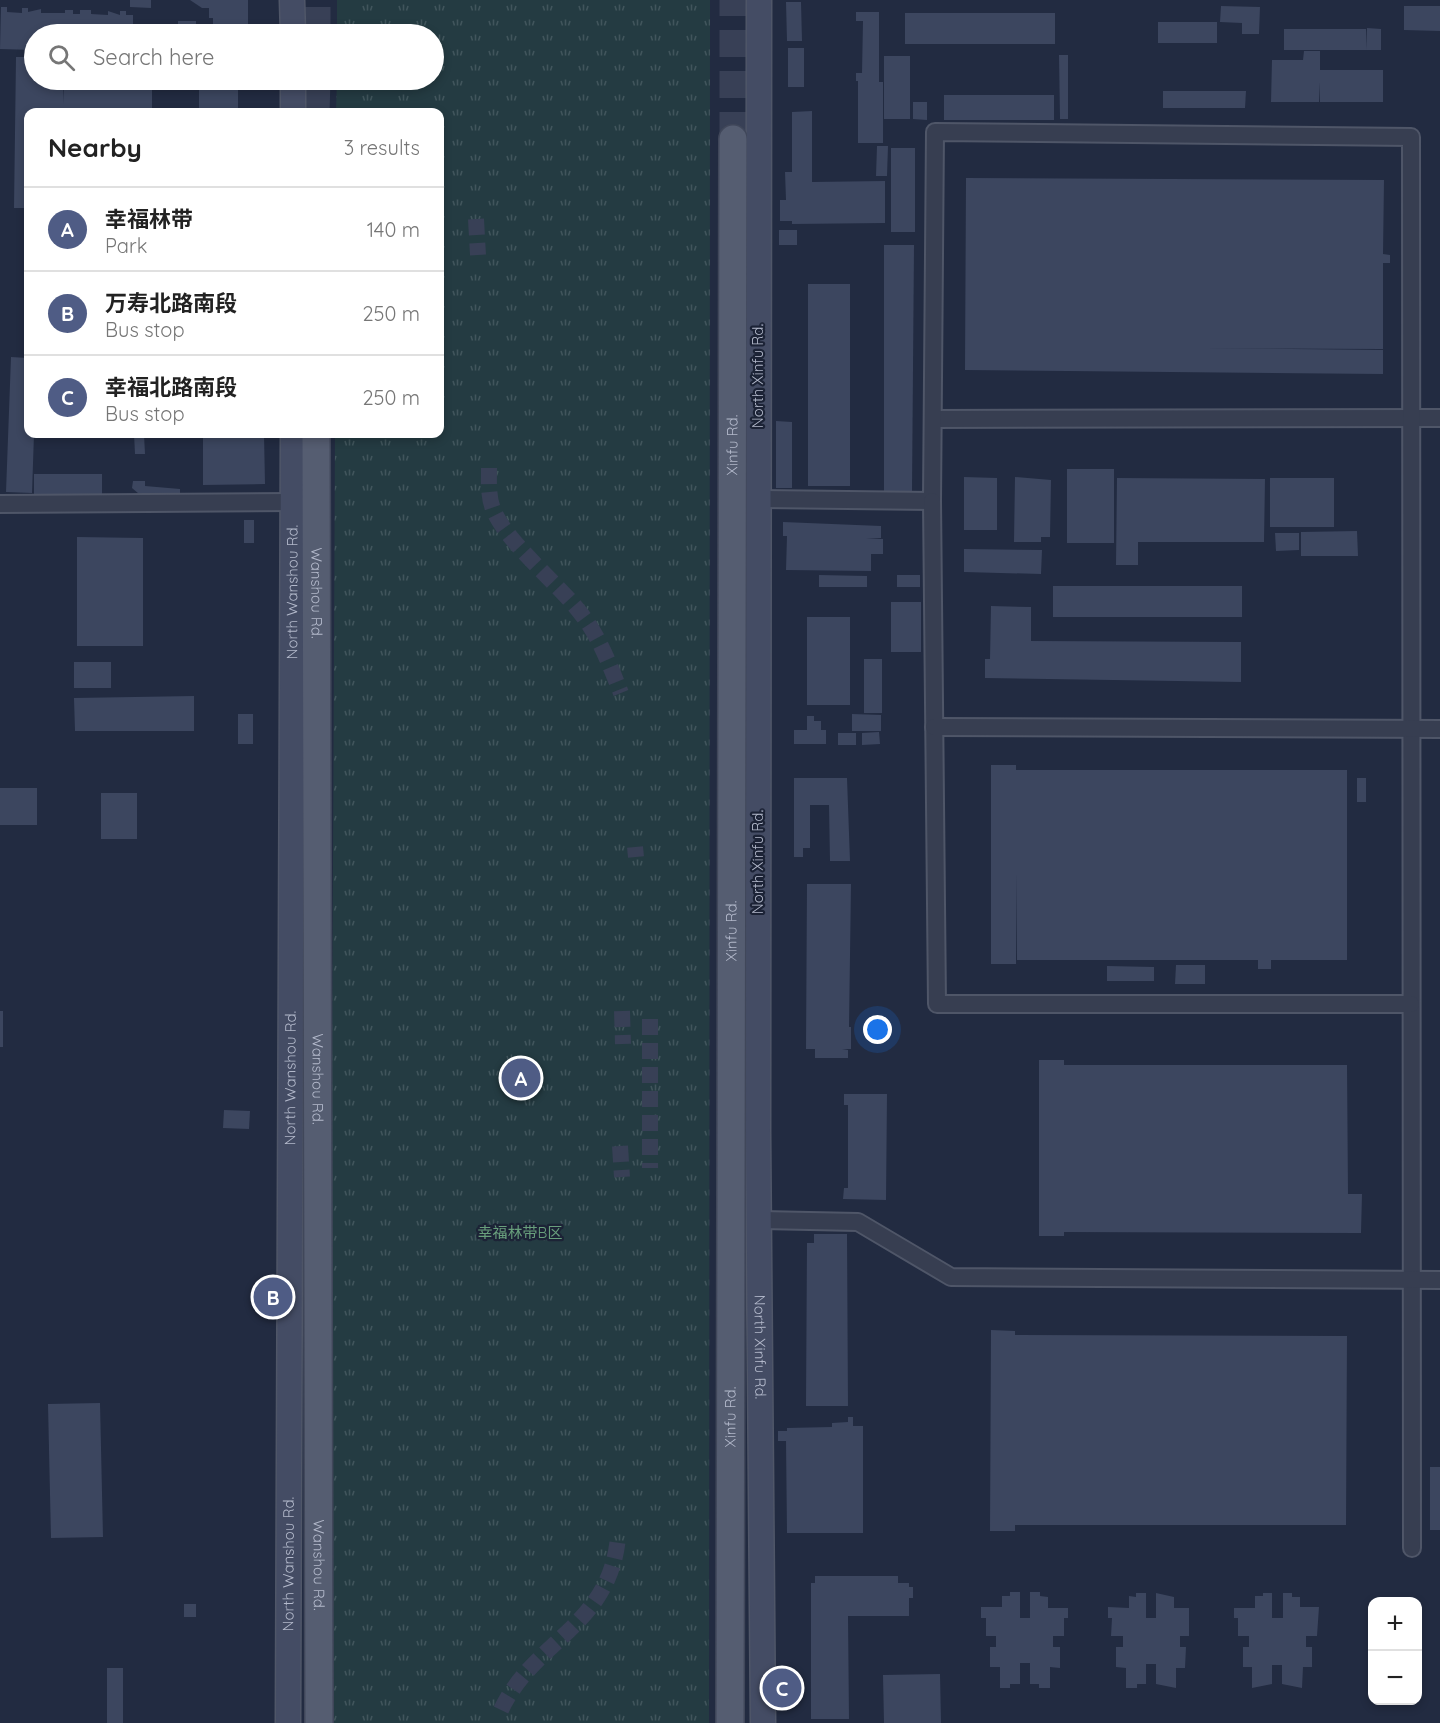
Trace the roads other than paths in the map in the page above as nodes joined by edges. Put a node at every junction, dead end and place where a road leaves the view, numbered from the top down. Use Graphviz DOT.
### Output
graph roads {
  1 [pos="292,0"];
  2 [pos="759,0"];
  3 [pos="293,24"];
  4 [pos="293,90"];
  5 [pos="293,108"];
  6 [pos="733,139"];
  7 [pos="1411,418"];
  8 [pos="1440,418"];
  9 [pos="933,419"];
  10 [pos="293,438"];
  11 [pos="316,438"];
  12 [pos="758,498"];
  13 [pos="932,501"];
  14 [pos="293,502"];
  15 [pos="0,504"];
  16 [pos="934,727"];
  17 [pos="1411,729"];
  18 [pos="1440,729"];
  19 [pos="1411,1004"];
  20 [pos="759,1220"];
  21 [pos="1412,1280"];
  22 [pos="1440,1280"];
  23 [pos="1412,1548"];
  24 [pos="288,1723"];
  25 [pos="319,1723"];
  26 [pos="730,1723"];
  27 [pos="763,1723"];
  1 -- 3 [label="main road"];
  2 -- 12 [label="main road, North Xinfu Rd."];
  4 -- 5 [label="main road"];
  6 -- 26 [label="main road, Xinfu Rd."];
  7 -- 8 [label="street"];
  7 -- 9 [label="street"];
  7 -- 9 [label="street"];
  7 -- 17 [label="street"];
  9 -- 13 [label="street"];
  10 -- 14 [label="main road, North Wanshou Rd."];
  11 -- 25 [label="main road, Wanshou Rd."];
  12 -- 13 [label="street"];
  12 -- 20 [label="main road, North Xinfu Rd."];
  13 -- 16 [label="street"];
  14 -- 15 [label="street"];
  14 -- 24 [label="main road, North Wanshou Rd."];
  16 -- 17 [label="street"];
  16 -- 19 [label="street"];
  17 -- 18 [label="street"];
  17 -- 19 [label="street"];
  19 -- 21 [label="street"];
  20 -- 21 [label="street"];
  20 -- 27 [label="main road, North Xinfu Rd."];
  21 -- 22 [label="street"];
  21 -- 23 [label="street"];
}
